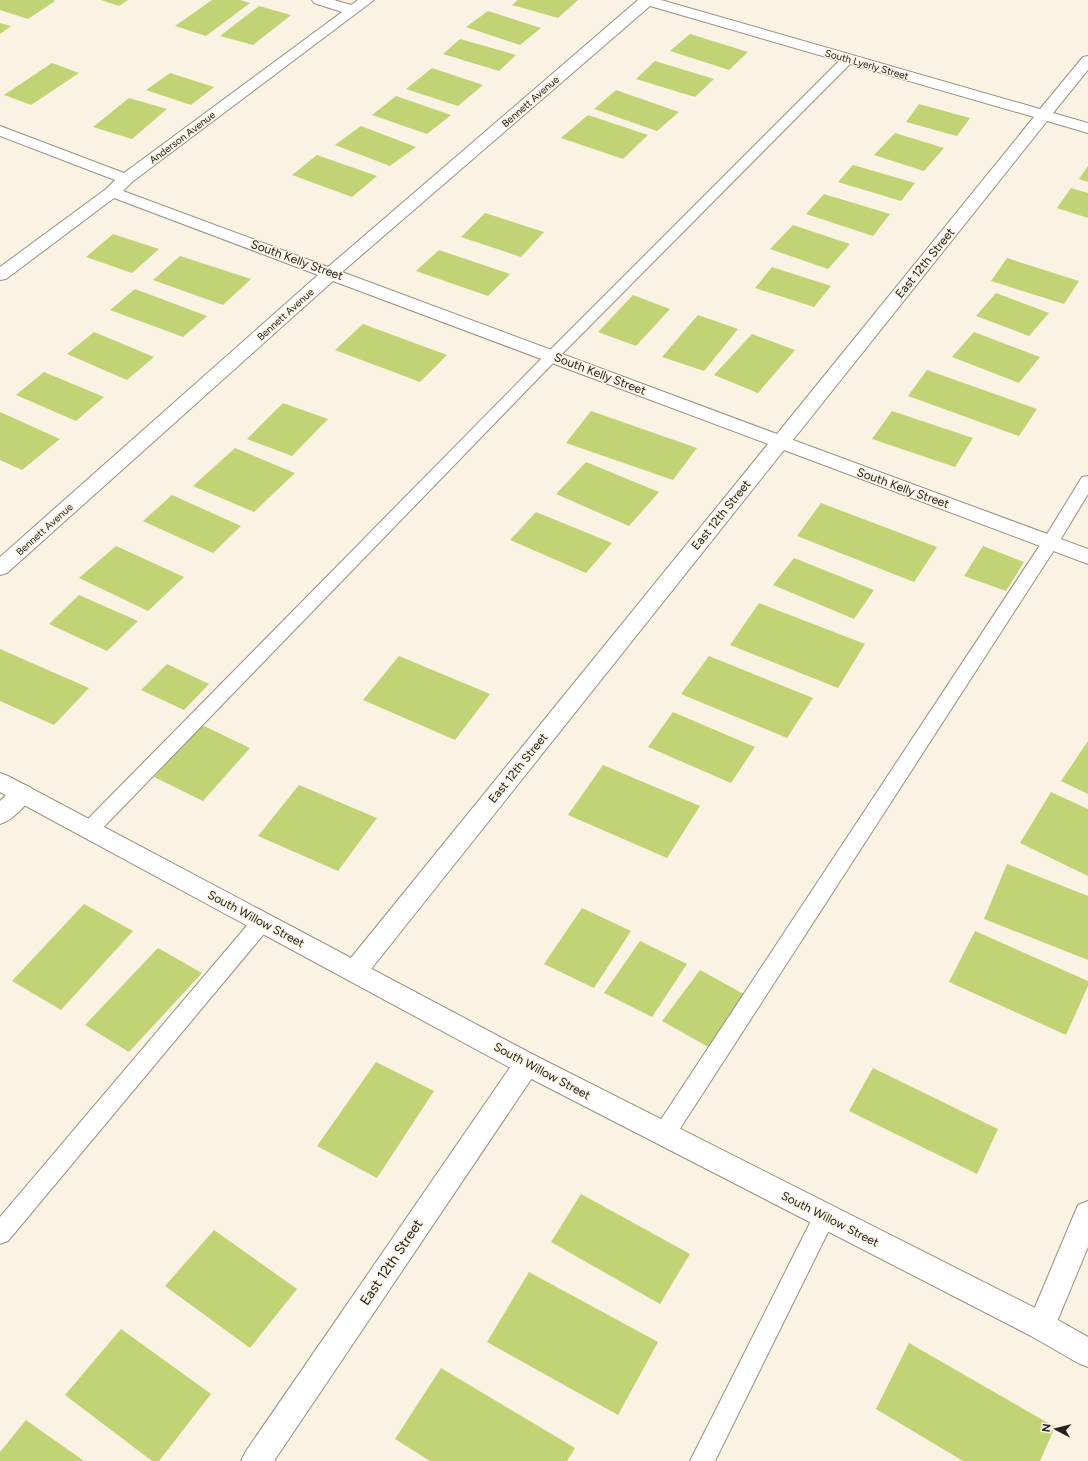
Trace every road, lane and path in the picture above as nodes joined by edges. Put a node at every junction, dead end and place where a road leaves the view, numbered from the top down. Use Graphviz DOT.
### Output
graph roads {
  1 [pos="319,0"];
  2 [pos="367,0"];
  3 [pos="646,0"];
  4 [pos="352,10"];
  5 [pos="848,59"];
  6 [pos="1088,60"];
  7 [pos="1044,115"];
  8 [pos="1088,128"];
  9 [pos="0,131"];
  10 [pos="126,179"];
  11 [pos="112,192"];
  12 [pos="331,273"];
  13 [pos="0,276"];
  14 [pos="552,356"];
  15 [pos="780,442"];
  16 [pos="1088,482"];
  17 [pos="1050,543"];
  18 [pos="1088,557"];
  19 [pos="0,568"];
  20 [pos="11,788"];
  21 [pos="0,815"];
  22 [pos="90,830"];
  23 [pos="262,922"];
  24 [pos="355,971"];
  25 [pos="527,1064"];
  26 [pos="664,1134"];
  27 [pos="1088,1214"];
  28 [pos="825,1216"];
  29 [pos="0,1234"];
  30 [pos="1041,1326"];
  31 [pos="1088,1353"];
  32 [pos="256,1461"];
  33 [pos="702,1461"];
  1 -- 4 [label="street"];
  2 -- 4 [label="street, Anderson Avenue"];
  3 -- 5 [label="street, South Lyerly Street"];
  3 -- 12 [label="street, Bennett Avenue"];
  4 -- 10 [label="street, Anderson Avenue"];
  5 -- 7 [label="street, South Lyerly Street"];
  5 -- 14 [label="lane"];
  6 -- 7 [label="street, East 12th Street"];
  7 -- 8 [label="street, South Lyerly Street"];
  7 -- 15 [label="street, East 12th Street"];
  9 -- 10 [label="street"];
  10 -- 11 [label="street, Anderson Avenue"];
  11 -- 12 [label="street, South Kelly Street"];
  11 -- 13 [label="street, Anderson Avenue"];
  12 -- 14 [label="street, South Kelly Street"];
  12 -- 19 [label="street, Bennett Avenue"];
  14 -- 15 [label="street, South Kelly Street"];
  14 -- 22 [label="lane"];
  15 -- 17 [label="street, South Kelly Street"];
  15 -- 24 [label="street, East 12th Street"];
  16 -- 17 [label="lane"];
  17 -- 18 [label="street, South Kelly Street"];
  17 -- 26 [label="lane"];
  20 -- 21 [label="street"];
  20 -- 22 [label="street, South Willow Street"];
  22 -- 23 [label="street, South Willow Street"];
  23 -- 24 [label="street, South Willow Street"];
  23 -- 29 [label="lane"];
  24 -- 25 [label="street, South Willow Street"];
  25 -- 26 [label="street, South Willow Street"];
  25 -- 32 [label="street, East 12th Street"];
  26 -- 28 [label="street, South Willow Street"];
  27 -- 30 [label="street"];
  28 -- 30 [label="street, South Willow Street"];
  28 -- 33 [label="lane"];
  30 -- 31 [label="street, South Willow Street"];
}
